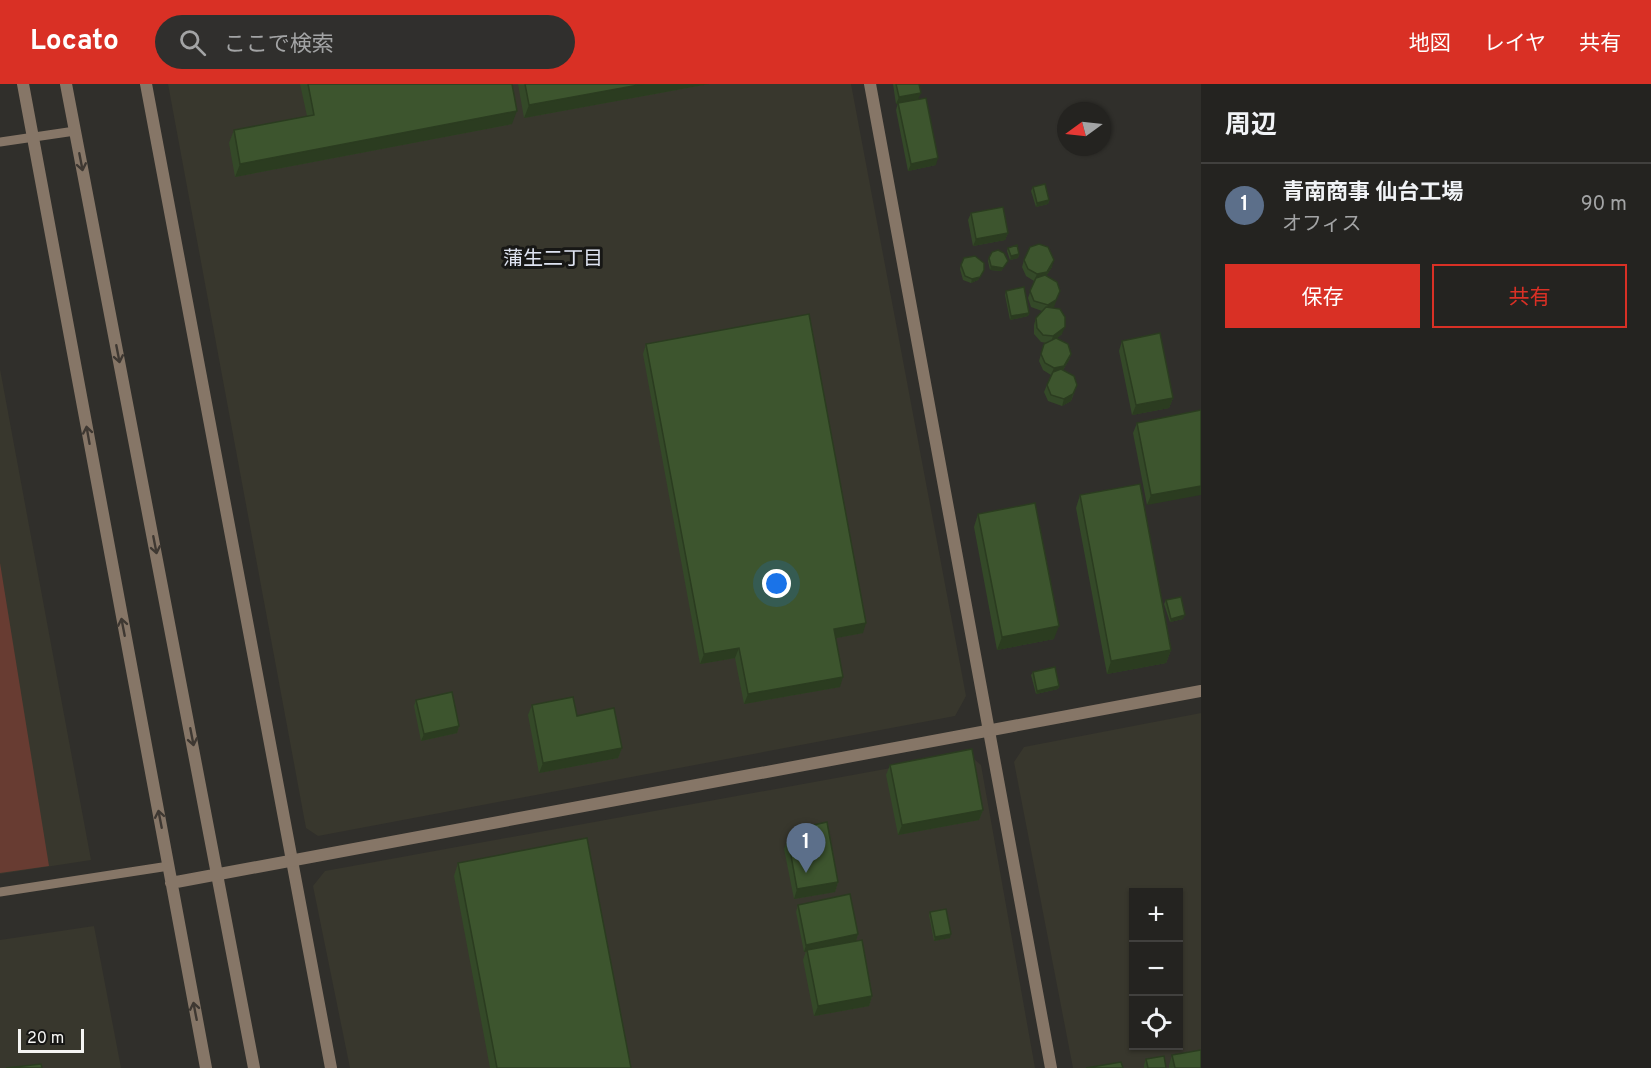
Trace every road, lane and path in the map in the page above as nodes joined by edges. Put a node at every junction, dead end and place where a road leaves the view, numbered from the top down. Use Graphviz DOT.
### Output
graph roads {
  1 [pos="23,84"];
  2 [pos="66,84"];
  3 [pos="146,84"];
  4 [pos="870,84"];
  5 [pos="75,131"];
  6 [pos="33,137"];
  7 [pos="0,142"];
  8 [pos="1201,691"];
  9 [pos="989,729"];
  10 [pos="292,859"];
  11 [pos="169,866"];
  12 [pos="219,874"];
  13 [pos="171,883"];
  14 [pos="0,892"];
  15 [pos="206,1068"];
  16 [pos="254,1068"];
  17 [pos="331,1068"];
  18 [pos="1051,1068"];
  1 -- 6 [label="street"];
  2 -- 5 [label="street"];
  3 -- 10 [label="street"];
  4 -- 9 [label="street"];
  5 -- 6 [label="lane"];
  5 -- 12 [label="street, one-way"];
  6 -- 7 [label="lane"];
  11 -- 6 [label="street, one-way"];
  8 -- 9 [label="street"];
  9 -- 10 [label="street"];
  9 -- 18 [label="street"];
  10 -- 12 [label="street"];
  10 -- 17 [label="street"];
  11 -- 13 [label="street"];
  11 -- 14 [label="lane"];
  12 -- 13 [label="street"];
  12 -- 16 [label="street"];
  15 -- 13 [label="street, one-way"];
}
